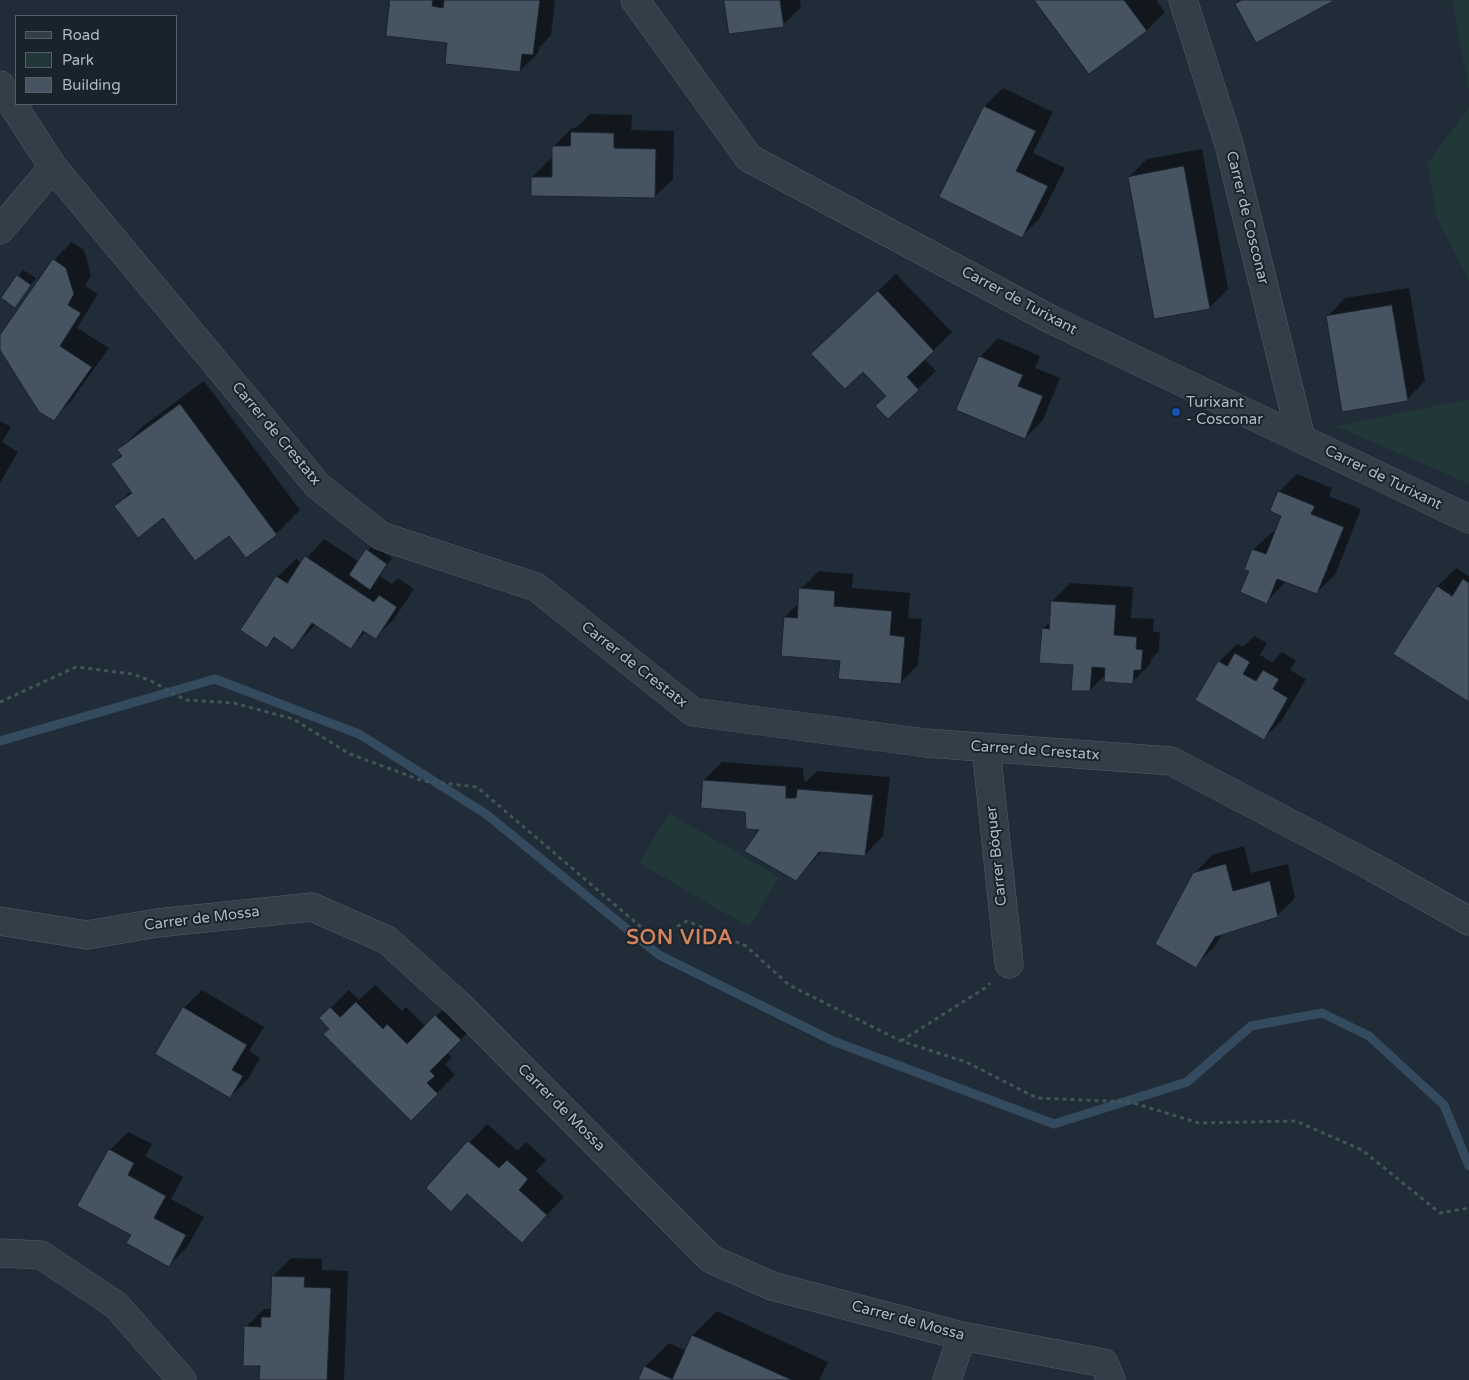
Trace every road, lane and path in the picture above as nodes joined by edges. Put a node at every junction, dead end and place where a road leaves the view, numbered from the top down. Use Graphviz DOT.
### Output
graph roads {
  1 [pos="636,0"];
  2 [pos="1183,0"];
  3 [pos="0,85"];
  4 [pos="53,167"];
  5 [pos="0,230"];
  6 [pos="1301,438"];
  7 [pos="1469,519"];
  8 [pos="0,702"];
  9 [pos="986,748"];
  10 [pos="0,921"];
  11 [pos="1469,921"];
  12 [pos="1009,964"];
  13 [pos="985,988"];
  14 [pos="901,1041"];
  15 [pos="1469,1208"];
  16 [pos="0,1253"];
  17 [pos="962,1336"];
  18 [pos="182,1380"];
  19 [pos="947,1380"];
  20 [pos="1111,1380"];
  1 -- 6 [label="street, Carrer de Turixant"];
  2 -- 6 [label="street, Carrer de Cosconar"];
  3 -- 4 [label="street, Carrer de Crestatx"];
  4 -- 5 [label="street"];
  4 -- 9 [label="street, Carrer de Crestatx"];
  6 -- 7 [label="street, Carrer de Turixant"];
  8 -- 14 [label="path"];
  9 -- 11 [label="street, Carrer de Crestatx"];
  9 -- 12 [label="street, Carrer Bóquer"];
  10 -- 17 [label="street, Carrer de Mossa"];
  13 -- 14 [label="path"];
  14 -- 15 [label="path"];
  16 -- 18 [label="street"];
  17 -- 19 [label="street"];
  17 -- 20 [label="street, Carrer de Mossa"];
}
